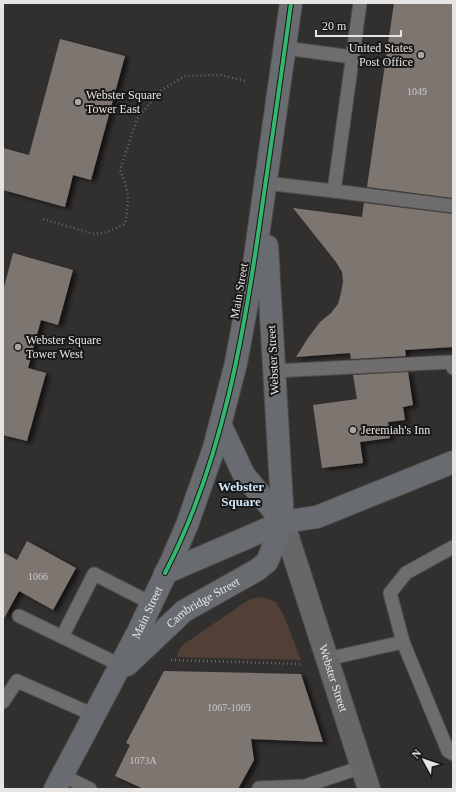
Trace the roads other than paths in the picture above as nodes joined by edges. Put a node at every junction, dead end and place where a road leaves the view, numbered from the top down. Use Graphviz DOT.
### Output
graph roads {
  1 [pos="292,3"];
  2 [pos="360,3"];
  3 [pos="285,48"];
  4 [pos="352,57"];
  5 [pos="265,190"];
  6 [pos="334,191"];
  7 [pos="453,206"];
  8 [pos="453,368"];
  9 [pos="274,371"];
  10 [pos="221,426"];
  11 [pos="453,462"];
  12 [pos="283,522"];
  13 [pos="453,548"];
  14 [pos="165,573"];
  15 [pos="151,603"];
  16 [pos="19,616"];
  17 [pos="62,637"];
  18 [pos="403,642"];
  19 [pos="327,659"];
  20 [pos="116,672"];
  21 [pos="3,702"];
  22 [pos="94,715"];
  23 [pos="453,754"];
  24 [pos="362,767"];
  25 [pos="59,782"];
  26 [pos="90,789"];
  27 [pos="259,789"];
  28 [pos="369,789"];
  1 -- 3 [label="main road, Main Street"];
  2 -- 4 [label="lane"];
  3 -- 4 [label="lane"];
  3 -- 5 [label="main road, Main Street"];
  4 -- 6 [label="lane"];
  5 -- 6 [label="lane"];
  5 -- 9 [label="main road, Webster Street"];
  5 -- 10 [label="main road, Main Street"];
  6 -- 7 [label="lane"];
  8 -- 9 [label="lane"];
  9 -- 12 [label="main road, Webster Street"];
  10 -- 12 [label="main road, Webster Street"];
  10 -- 14 [label="main road, Main Street"];
  11 -- 12 [label="main road"];
  12 -- 14 [label="main road"];
  12 -- 19 [label="main road, Webster Street"];
  12 -- 20 [label="main road, Cambridge Street"];
  13 -- 18 [label="lane"];
  14 -- 15 [label="main road, Main Street"];
  15 -- 17 [label="lane"];
  15 -- 20 [label="main road, Main Street"];
  16 -- 17 [label="lane"];
  17 -- 20 [label="lane"];
  18 -- 19 [label="lane"];
  18 -- 23 [label="lane"];
  19 -- 24 [label="main road, Webster Street"];
  20 -- 22 [label="main road, Main Street"];
  21 -- 22 [label="lane"];
  22 -- 25 [label="main road, Main Street"];
  24 -- 27 [label="lane"];
  24 -- 28 [label="main road, Webster Street"];
  25 -- 26 [label="lane"];
}
